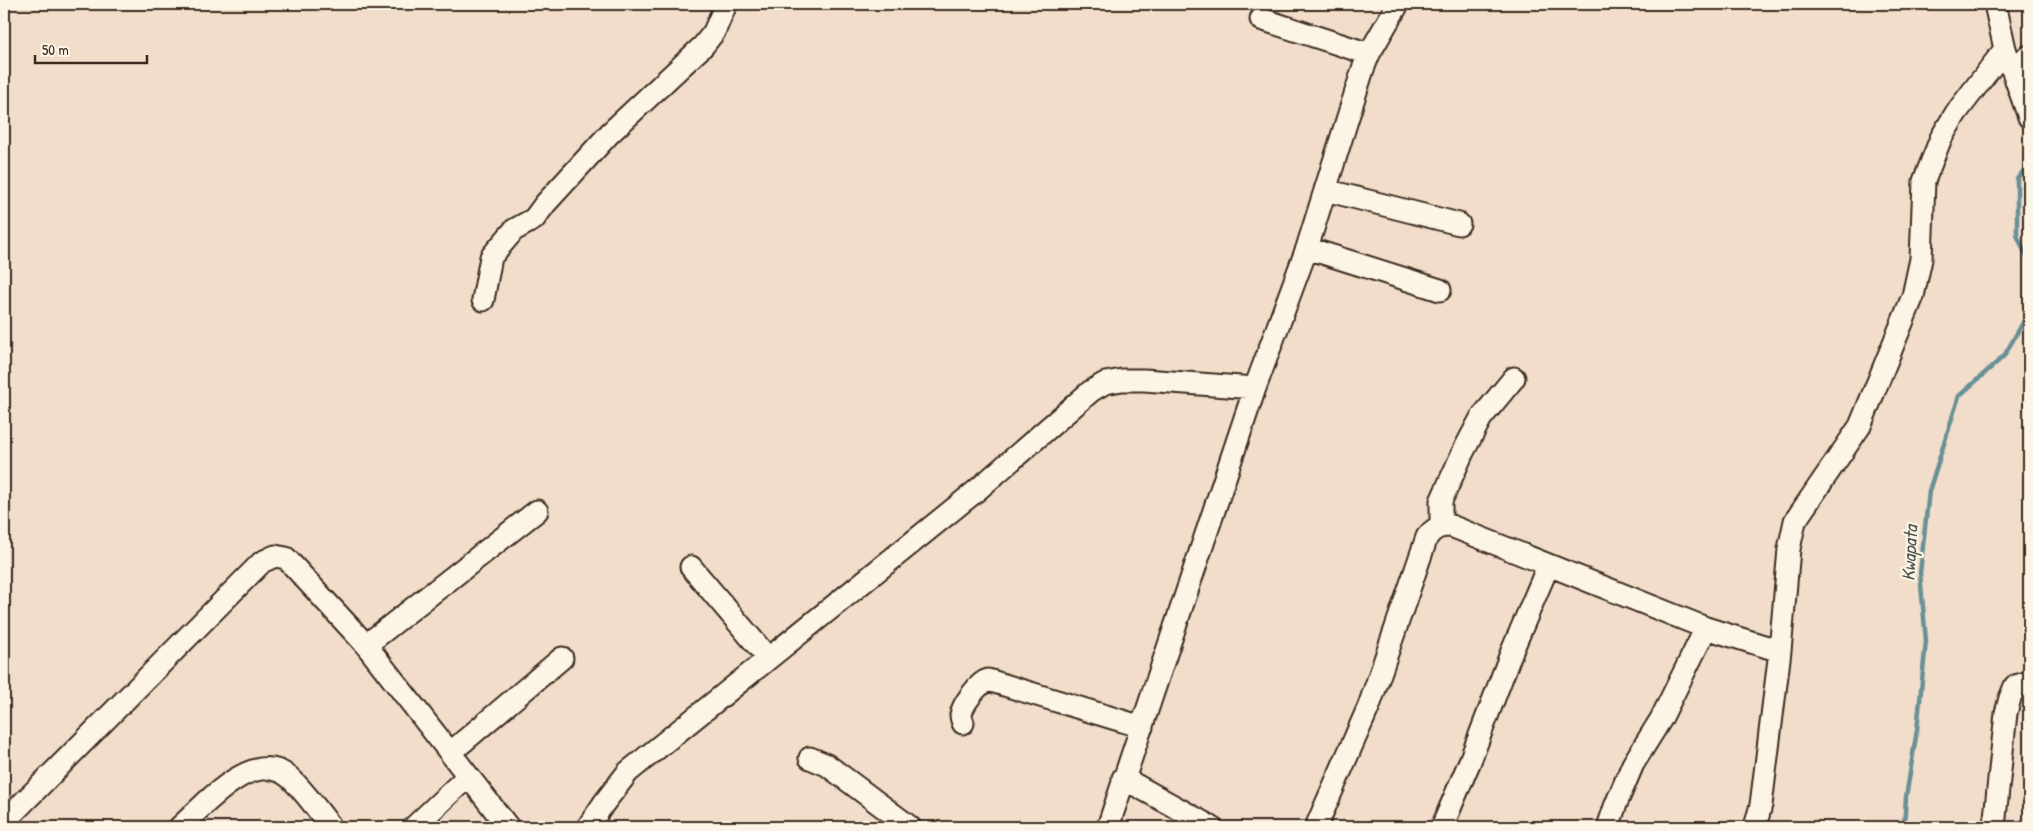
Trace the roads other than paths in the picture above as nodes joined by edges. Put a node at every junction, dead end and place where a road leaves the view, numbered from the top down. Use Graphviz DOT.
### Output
graph roads {
  1 [pos="726,4"];
  2 [pos="1398,4"];
  3 [pos="1995,4"];
  4 [pos="1261,19"];
  5 [pos="1369,54"];
  6 [pos="2029,56"];
  7 [pos="2008,59"];
  8 [pos="2027,113"];
  9 [pos="1325,190"];
  10 [pos="1459,224"];
  11 [pos="1307,248"];
  12 [pos="1440,290"];
  13 [pos="483,300"];
  14 [pos="1514,378"];
  15 [pos="1255,388"];
  16 [pos="537,511"];
  17 [pos="1441,526"];
  18 [pos="1548,566"];
  19 [pos="691,568"];
  20 [pos="1706,628"];
  21 [pos="366,645"];
  22 [pos="1780,651"];
  23 [pos="562,658"];
  24 [pos="768,658"];
  25 [pos="2029,682"];
  26 [pos="963,722"];
  27 [pos="1142,727"];
  28 [pos="450,753"];
  29 [pos="810,758"];
  30 [pos="468,776"];
  31 [pos="1123,778"];
  32 [pos="4,822"];
  33 [pos="180,827"];
  34 [pos="331,827"];
  35 [pos="414,827"];
  36 [pos="508,827"];
  37 [pos="588,827"];
  38 [pos="910,827"];
  39 [pos="1108,827"];
  40 [pos="1211,827"];
  41 [pos="1316,827"];
  42 [pos="1442,827"];
  43 [pos="1608,827"];
  44 [pos="1755,827"];
  45 [pos="1994,827"];
  1 -- 13 [label="street"];
  2 -- 5 [label="street"];
  3 -- 7 [label="street"];
  4 -- 5 [label="street"];
  5 -- 9 [label="street"];
  6 -- 7 [label="street"];
  7 -- 8 [label="street"];
  7 -- 22 [label="street"];
  9 -- 10 [label="street"];
  9 -- 11 [label="street"];
  11 -- 12 [label="street"];
  11 -- 15 [label="street"];
  14 -- 17 [label="street"];
  15 -- 24 [label="street"];
  15 -- 27 [label="street"];
  16 -- 21 [label="street"];
  17 -- 18 [label="street"];
  17 -- 41 [label="street"];
  18 -- 20 [label="street"];
  18 -- 42 [label="street"];
  19 -- 24 [label="street"];
  20 -- 22 [label="street"];
  20 -- 43 [label="street"];
  21 -- 28 [label="street"];
  21 -- 32 [label="street"];
  22 -- 44 [label="street"];
  23 -- 28 [label="street"];
  24 -- 37 [label="street"];
  25 -- 45 [label="street"];
  26 -- 27 [label="street"];
  27 -- 31 [label="street"];
  28 -- 30 [label="street"];
  29 -- 38 [label="street"];
  30 -- 35 [label="street"];
  30 -- 36 [label="street"];
  31 -- 39 [label="street"];
  31 -- 40 [label="street"];
  33 -- 34 [label="street"];
}
